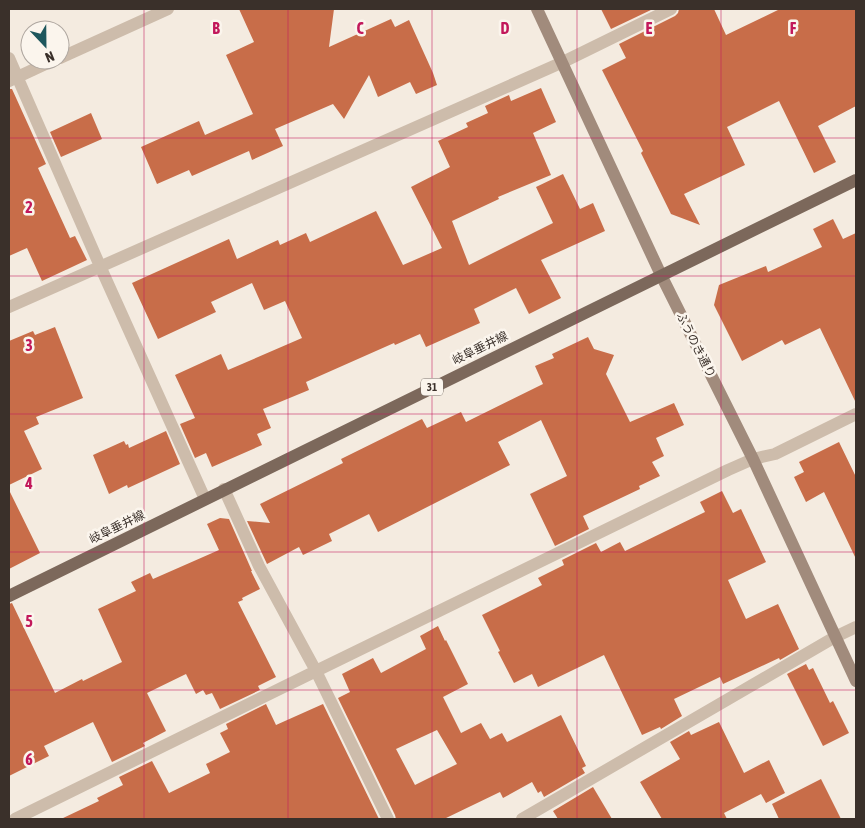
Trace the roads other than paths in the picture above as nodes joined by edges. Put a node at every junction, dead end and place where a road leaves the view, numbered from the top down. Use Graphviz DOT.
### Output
graph roads {
  1 [pos="168,9"];
  2 [pos="537,9"];
  3 [pos="671,9"];
  4 [pos="70,53"];
  5 [pos="9,58"];
  6 [pos="563,62"];
  7 [pos="32,70"];
  8 [pos="13,79"];
  9 [pos="856,180"];
  10 [pos="100,266"];
  11 [pos="661,275"];
  12 [pos="9,307"];
  13 [pos="856,414"];
  14 [pos="753,459"];
  15 [pos="224,489"];
  16 [pos="205,499"];
  17 [pos="9,596"];
  18 [pos="856,627"];
  19 [pos="835,637"];
  20 [pos="316,671"];
  21 [pos="856,681"];
  22 [pos="15,819"];
  23 [pos="388,819"];
  24 [pos="522,819"];
  1 -- 4 [label="street"];
  2 -- 6 [label="street, ふうのき通り"];
  3 -- 6 [label="street"];
  5 -- 8 [label="street"];
  6 -- 10 [label="street"];
  6 -- 11 [label="street, ふうのき通り"];
  7 -- 8 [label="street"];
  8 -- 10 [label="street"];
  9 -- 11 [label="main road, 岐阜垂井線 / 31"];
  10 -- 12 [label="street"];
  10 -- 16 [label="street"];
  11 -- 14 [label="street, ふうのき通り"];
  11 -- 15 [label="main road, 岐阜垂井線 / 31"];
  13 -- 14 [label="street"];
  14 -- 19 [label="street, ふうのき通り"];
  14 -- 20 [label="street"];
  15 -- 16 [label="main road, 岐阜垂井線 / 31"];
  15 -- 20 [label="street"];
  16 -- 17 [label="main road, 岐阜垂井線 / 31"];
  18 -- 19 [label="street"];
  19 -- 21 [label="street, ふうのき通り"];
  19 -- 24 [label="street"];
  20 -- 22 [label="street"];
  20 -- 23 [label="street"];
}
